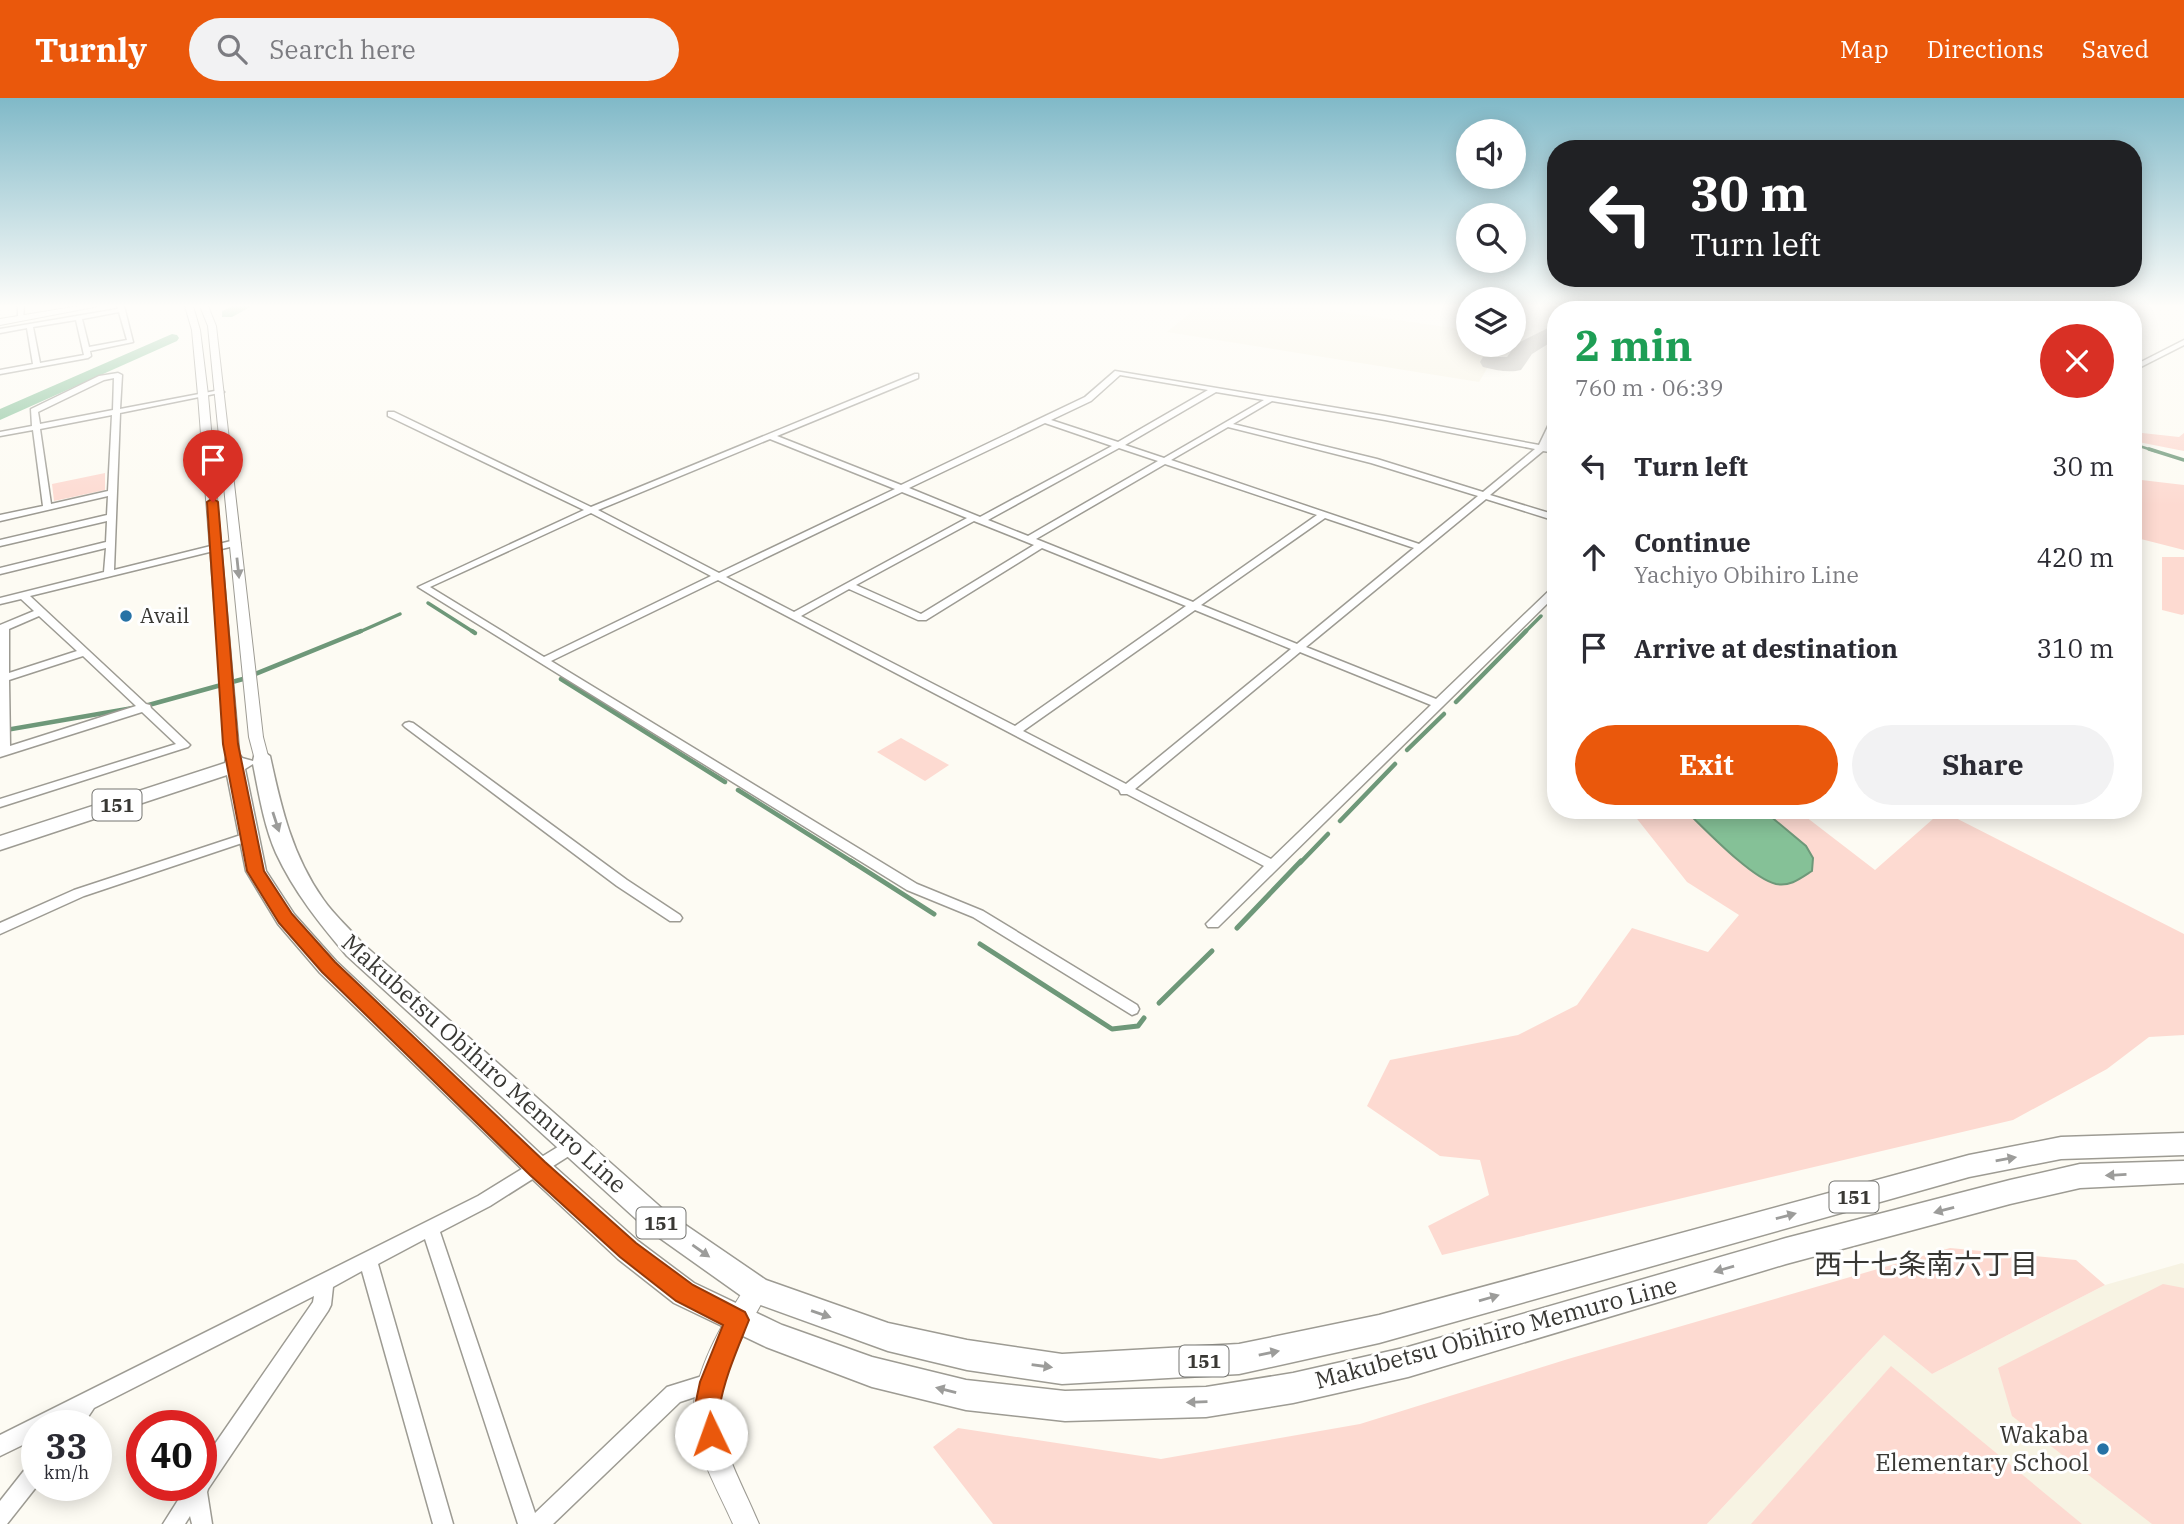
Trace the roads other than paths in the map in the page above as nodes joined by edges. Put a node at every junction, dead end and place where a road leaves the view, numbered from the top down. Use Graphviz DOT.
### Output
graph roads {
  1 [pos="201,373"];
  2 [pos="218,373"];
  3 [pos="915,376"];
  4 [pos="1216,389"];
  5 [pos="220,392"];
  6 [pos="203,395"];
  7 [pos="1271,399"];
  8 [pos="117,410"];
  9 [pos="391,414"];
  10 [pos="1044,420"];
  11 [pos="1227,425"];
  12 [pos="36,426"];
  13 [pos="0,434"];
  14 [pos="771,436"];
  15 [pos="1547,438"];
  16 [pos="1119,445"];
  17 [pos="1542,449"];
  18 [pos="1547,450"];
  19 [pos="1165,461"];
  20 [pos="898,489"];
  21 [pos="112,493"];
  22 [pos="1485,496"];
  23 [pos="47,507"];
  24 [pos="591,510"];
  25 [pos="1547,514"];
  26 [pos="1323,515"];
  27 [pos="111,517"];
  28 [pos="0,518"];
  29 [pos="976,519"];
  30 [pos="1028,540"];
  31 [pos="0,543"];
  32 [pos="235,543"];
  33 [pos="110,544"];
  34 [pos="1041,545"];
  35 [pos="1419,547"];
  36 [pos="217,548"];
  37 [pos="0,570"];
  38 [pos="109,573"];
  39 [pos="719,576"];
  40 [pos="849,586"];
  41 [pos="23,595"];
  42 [pos="1547,598"];
  43 [pos="0,601"];
  44 [pos="1192,604"];
  45 [pos="39,612"];
  46 [pos="793,616"];
  47 [pos="1300,647"];
  48 [pos="83,653"];
  49 [pos="543,661"];
  50 [pos="1,678"];
  51 [pos="1438,704"];
  52 [pos="146,708"];
  53 [pos="409,725"];
  54 [pos="1014,732"];
  55 [pos="2,752"];
  56 [pos="261,756"];
  57 [pos="234,763"];
  58 [pos="1125,791"];
  59 [pos="0,803"];
  60 [pos="0,831"];
  61 [pos="247,837"];
  62 [pos="0,843"];
  63 [pos="1272,865"];
  64 [pos="675,918"];
  65 [pos="1213,924"];
  66 [pos="0,929"];
  67 [pos="1132,1009"];
  68 [pos="575,1144"];
  69 [pos="2184,1144"];
  70 [pos="538,1168"];
  71 [pos="2184,1172"];
  72 [pos="430,1228"];
  73 [pos="368,1260"];
  74 [pos="324,1283"];
  75 [pos="757,1290"];
  76 [pos="737,1320"];
  77 [pos="712,1382"];
  78 [pos="89,1401"];
  79 [pos="71,1410"];
  80 [pos="83,1410"];
  81 [pos="21,1436"];
  82 [pos="0,1446"];
  83 [pos="217,1460"];
  84 [pos="21,1490"];
  85 [pos="189,1501"];
  86 [pos="200,1501"];
  87 [pos="0,1517"];
  88 [pos="173,1524"];
  89 [pos="202,1524"];
  90 [pos="443,1524"];
  91 [pos="528,1524"];
  92 [pos="538,1524"];
  93 [pos="746,1524"];
  1 -- 6 [label="main road"];
  2 -- 5 [label="main road"];
  3 -- 14 [label="street"];
  4 -- 7 [label="street"];
  4 -- 10 [label="street"];
  4 -- 16 [label="street"];
  5 -- 6 [label="street"];
  5 -- 32 [label="main road"];
  6 -- 8 [label="street"];
  6 -- 36 [label="main road"];
  7 -- 11 [label="street"];
  7 -- 17 [label="street"];
  8 -- 12 [label="street"];
  8 -- 12 [label="street"];
  8 -- 21 [label="street"];
  9 -- 24 [label="street"];
  10 -- 16 [label="street"];
  10 -- 20 [label="street"];
  11 -- 19 [label="street"];
  11 -- 22 [label="street"];
  12 -- 13 [label="street"];
  12 -- 23 [label="street"];
  14 -- 20 [label="street"];
  14 -- 24 [label="street"];
  15 -- 17 [label="street"];
  16 -- 19 [label="street"];
  16 -- 29 [label="street"];
  17 -- 18 [label="street"];
  17 -- 22 [label="street"];
  19 -- 26 [label="street"];
  19 -- 30 [label="street"];
  20 -- 29 [label="street"];
  20 -- 39 [label="street"];
  21 -- 23 [label="street"];
  21 -- 27 [label="street"];
  22 -- 25 [label="street"];
  22 -- 35 [label="street"];
  23 -- 28 [label="street"];
  24 -- 39 [label="street"];
  24 -- 49 [label="street"];
  26 -- 35 [label="street"];
  26 -- 44 [label="street"];
  27 -- 31 [label="street"];
  27 -- 33 [label="street"];
  29 -- 30 [label="street"];
  29 -- 40 [label="street"];
  30 -- 34 [label="street"];
  32 -- 36 [label="street"];
  32 -- 56 [label="main road, one-way"];
  33 -- 37 [label="street"];
  33 -- 38 [label="street"];
  34 -- 40 [label="street"];
  34 -- 44 [label="street"];
  35 -- 47 [label="street"];
  36 -- 38 [label="street"];
  36 -- 57 [label="main road"];
  38 -- 41 [label="street"];
  39 -- 46 [label="street"];
  39 -- 49 [label="street"];
  40 -- 46 [label="street"];
  41 -- 43 [label="street"];
  41 -- 45 [label="street"];
  42 -- 51 [label="street"];
  44 -- 47 [label="street"];
  44 -- 54 [label="street"];
  45 -- 48 [label="street"];
  45 -- 50 [label="street"];
  46 -- 54 [label="street"];
  47 -- 51 [label="street"];
  47 -- 58 [label="street"];
  48 -- 50 [label="street"];
  48 -- 52 [label="street"];
  49 -- 67 [label="street"];
  50 -- 55 [label="street"];
  51 -- 63 [label="street"];
  52 -- 55 [label="street"];
  52 -- 59 [label="street"];
  53 -- 64 [label="street"];
  54 -- 58 [label="street"];
  56 -- 57 [label="main road, 151"];
  56 -- 68 [label="main road, Makubetsu Obihiro Memuro Line / 151, one-way"];
  57 -- 60 [label="main road, 151"];
  57 -- 61 [label="main road, Makubetsu Obihiro Memuro Line / 151"];
  57 -- 62 [label="main road, 151"];
  58 -- 63 [label="street"];
  61 -- 66 [label="street"];
  61 -- 70 [label="main road, Makubetsu Obihiro Memuro Line / 151"];
  63 -- 65 [label="street"];
  68 -- 70 [label="street"];
  68 -- 75 [label="main road, Makubetsu Obihiro Memuro Line / 151, one-way"];
  75 -- 69 [label="main road, Makubetsu Obihiro Memuro Line / 151, one-way"];
  70 -- 72 [label="street"];
  70 -- 76 [label="main road, Makubetsu Obihiro Memuro Line / 151"];
  71 -- 76 [label="main road, Makubetsu Obihiro Memuro Line / 151, one-way"];
  72 -- 73 [label="street"];
  72 -- 91 [label="street"];
  73 -- 74 [label="street"];
  73 -- 90 [label="street"];
  74 -- 78 [label="street"];
  74 -- 83 [label="street"];
  75 -- 76 [label="main road"];
  76 -- 77 [label="main road"];
  77 -- 92 [label="street"];
  77 -- 93 [label="main road"];
  78 -- 79 [label="street"];
  78 -- 80 [label="street"];
  81 -- 82 [label="street"];
  84 -- 87 [label="street"];
  85 -- 88 [label="street"];
  86 -- 89 [label="street"];
}
